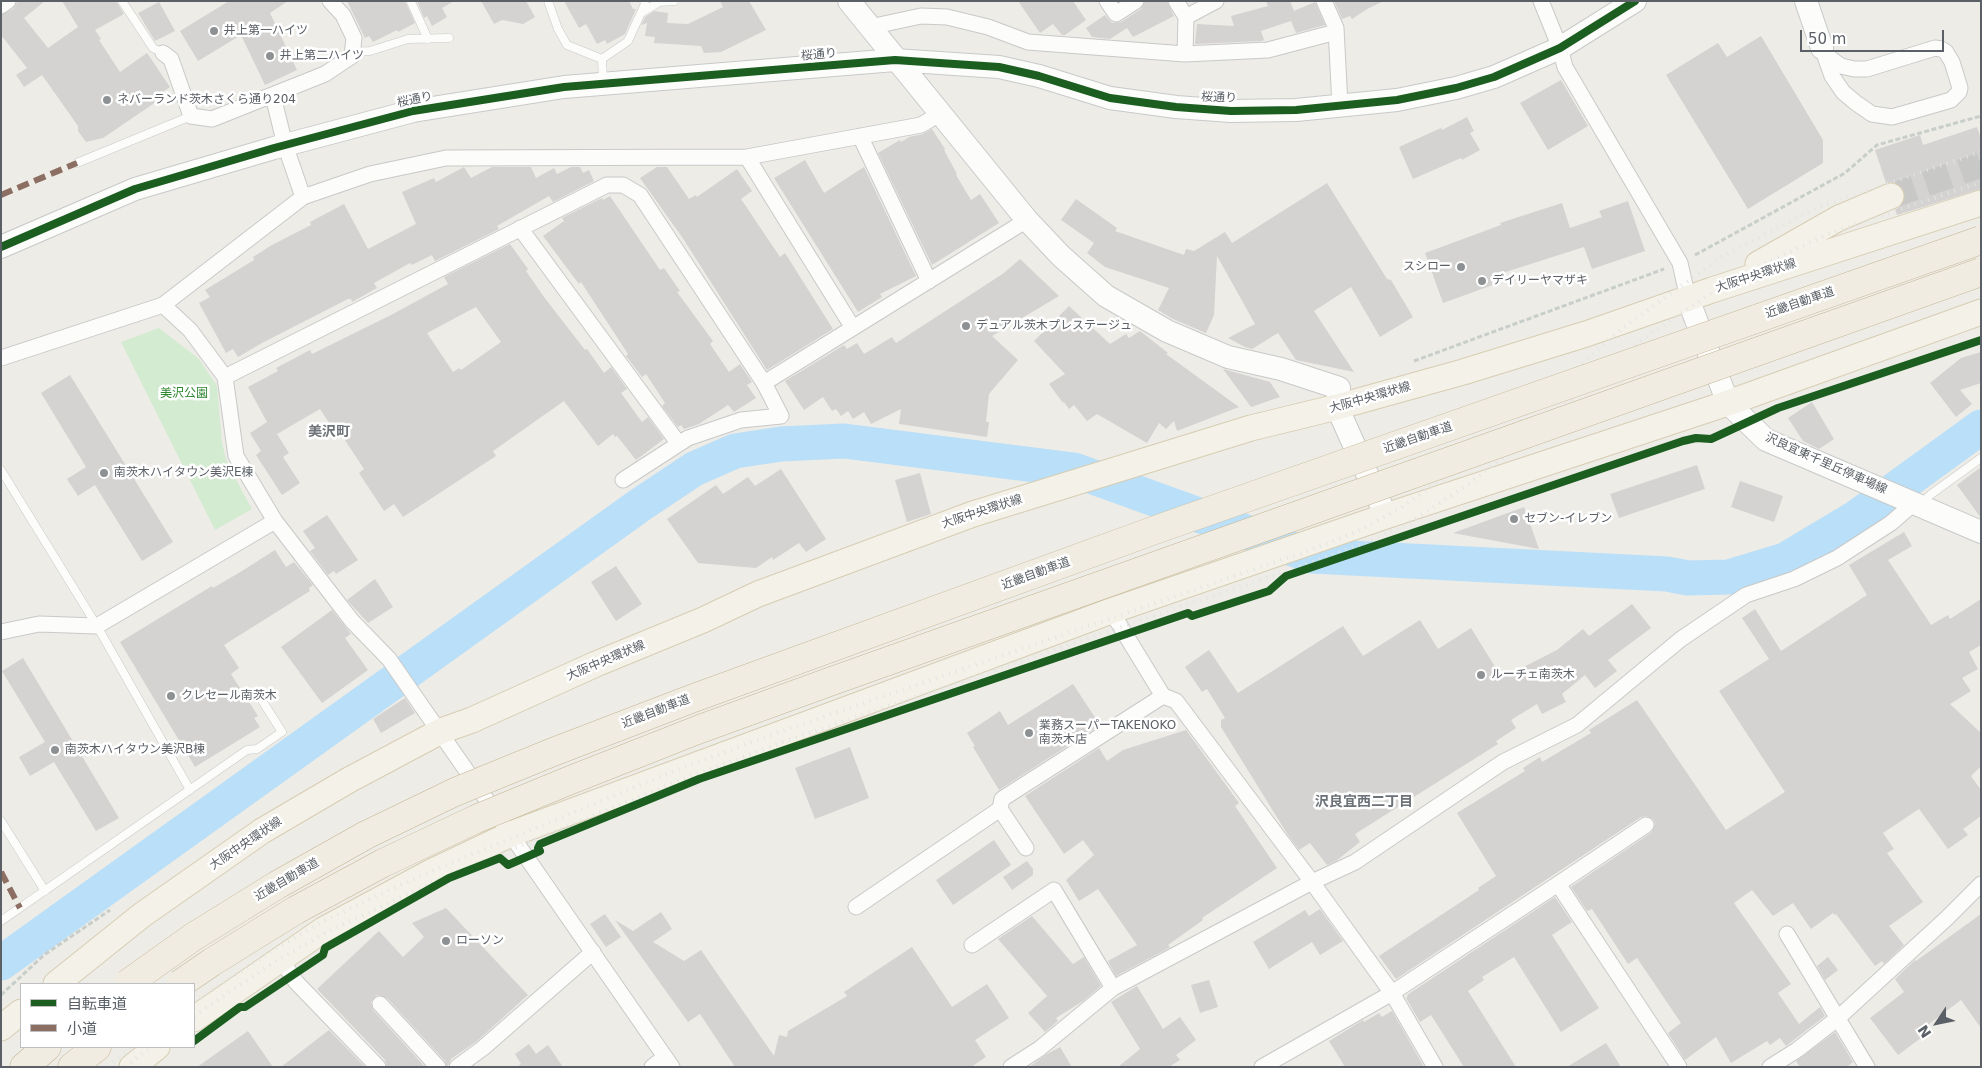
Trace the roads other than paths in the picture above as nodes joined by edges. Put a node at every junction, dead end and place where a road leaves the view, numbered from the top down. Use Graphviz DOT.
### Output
graph roads {
  1 [pos="8,1"];
  2 [pos="122,1"];
  3 [pos="330,1"];
  4 [pos="548,1"];
  5 [pos="644,1"];
  6 [pos="674,1"];
  7 [pos="849,1"];
  8 [pos="1106,1"];
  9 [pos="1136,1"];
  10 [pos="1176,1"];
  11 [pos="1216,1"];
  12 [pos="1324,1"];
  13 [pos="1541,1"];
  14 [pos="1635,1"];
  15 [pos="1806,1"];
  16 [pos="411,2"];
  17 [pos="1,6"];
  18 [pos="641,13"];
  19 [pos="1186,16"];
  20 [pos="870,27"];
  21 [pos="1336,32"];
  22 [pos="428,38"];
  23 [pos="450,38"];
  24 [pos="1560,48"];
  25 [pos="1822,48"];
  26 [pos="352,52"];
  27 [pos="163,53"];
  28 [pos="1185,54"];
  29 [pos="602,59"];
  30 [pos="895,60"];
  31 [pos="603,83"];
  32 [pos="273,96"];
  33 [pos="1340,106"];
  34 [pos="941,113"];
  35 [pos="190,116"];
  36 [pos="860,136"];
  37 [pos="285,145"];
  38 [pos="747,157"];
  39 [pos="77,162"];
  40 [pos="1891,196"];
  41 [pos="303,198"];
  42 [pos="1981,203"];
  43 [pos="1027,220"];
  44 [pos="520,228"];
  45 [pos="1981,240"];
  46 [pos="1,247"];
  47 [pos="1981,272"];
  48 [pos="929,281"];
  49 [pos="1712,290"];
  50 [pos="1688,299"];
  51 [pos="163,305"];
  52 [pos="1981,312"];
  53 [pos="853,328"];
  54 [pos="1,358"];
  55 [pos="225,377"];
  56 [pos="764,383"];
  57 [pos="1728,403"];
  58 [pos="1336,407"];
  59 [pos="679,444"];
  60 [pos="1981,458"];
  61 [pos="1,470"];
  62 [pos="623,480"];
  63 [pos="1912,503"];
  64 [pos="1386,516"];
  65 [pos="275,521"];
  66 [pos="1981,532"];
  67 [pos="1110,611"];
  68 [pos="97,626"];
  69 [pos="1,632"];
  70 [pos="1163,696"];
  71 [pos="263,702"];
  72 [pos="441,731"];
  73 [pos="190,790"];
  74 [pos="1000,809"];
  75 [pos="1,820"];
  76 [pos="1646,825"];
  77 [pos="511,834"];
  78 [pos="1026,848"];
  79 [pos="1312,882"];
  80 [pos="1558,884"];
  81 [pos="1981,884"];
  82 [pos="44,891"];
  83 [pos="856,907"];
  84 [pos="1,921"];
  85 [pos="1787,934"];
  86 [pos="972,944"];
  87 [pos="593,952"];
  88 [pos="280,958"];
  89 [pos="57,983"];
  90 [pos="128,983"];
  91 [pos="181,983"];
  92 [pos="1113,988"];
  93 [pos="1392,993"];
  94 [pos="380,1004"];
  95 [pos="20,1013"];
  96 [pos="195,1018"];
  97 [pos="1838,1018"];
  98 [pos="1,1028"];
  99 [pos="46,1048"];
  100 [pos="96,1048"];
  101 [pos="156,1048"];
  102 [pos="669,1062"];
  103 [pos="24,1067"];
  104 [pos="72,1067"];
  105 [pos="132,1067"];
  106 [pos="378,1067"];
  107 [pos="438,1067"];
  108 [pos="456,1067"];
  109 [pos="652,1067"];
  110 [pos="1011,1067"];
  111 [pos="1262,1067"];
  112 [pos="1435,1067"];
  113 [pos="1679,1067"];
  114 [pos="1770,1067"];
  115 [pos="1867,1067"];
  1 -- 17 [label="street"];
  2 -- 27 [label="lane"];
  3 -- 26 [label="street"];
  4 -- 29 [label="lane"];
  5 -- 18 [label="lane"];
  6 -- 18 [label="lane"];
  7 -- 20 [label="street"];
  8 -- 9 [label="street"];
  10 -- 19 [label="street"];
  11 -- 19 [label="street"];
  12 -- 21 [label="street"];
  13 -- 24 [label="street"];
  14 -- 24 [label="street, 桜通り"];
  15 -- 25 [label="street"];
  16 -- 22 [label="lane"];
  18 -- 29 [label="lane"];
  19 -- 28 [label="street"];
  20 -- 28 [label="street"];
  20 -- 30 [label="street"];
  21 -- 28 [label="street"];
  21 -- 33 [label="street"];
  22 -- 23 [label="lane"];
  22 -- 26 [label="lane"];
  24 -- 33 [label="street, 桜通り"];
  24 -- 50 [label="street"];
  25 -- 25 [label="street"];
  26 -- 32 [label="street"];
  27 -- 35 [label="street"];
  29 -- 31 [label="lane"];
  30 -- 31 [label="street, 桜通り"];
  30 -- 33 [label="street, 桜通り"];
  30 -- 34 [label="street"];
  31 -- 37 [label="street, 桜通り"];
  32 -- 35 [label="street"];
  32 -- 37 [label="street"];
  34 -- 36 [label="street"];
  34 -- 43 [label="street"];
  35 -- 39 [label="lane"];
  36 -- 38 [label="street"];
  36 -- 48 [label="street"];
  37 -- 41 [label="street"];
  37 -- 46 [label="street, 桜通り"];
  38 -- 41 [label="street"];
  38 -- 53 [label="street"];
  40 -- 49 [label="main road"];
  41 -- 51 [label="street"];
  42 -- 49 [label="main road, 大阪中央環状線"];
  43 -- 48 [label="street"];
  43 -- 58 [label="street"];
  44 -- 55 [label="street"];
  44 -- 56 [label="street"];
  44 -- 59 [label="street"];
  45 -- 90 [label="highway, 近畿自動車道, bridge"];
  47 -- 91 [label="highway, bridge"];
  48 -- 53 [label="street"];
  49 -- 50 [label="main road, 大阪中央環状線"];
  50 -- 57 [label="street, 沢良宜東千里丘停車場線"];
  50 -- 58 [label="main road, 大阪中央環状線"];
  51 -- 54 [label="street"];
  51 -- 55 [label="street"];
  52 -- 57 [label="main road"];
  53 -- 56 [label="street"];
  55 -- 65 [label="street"];
  56 -- 59 [label="street"];
  57 -- 63 [label="street, 沢良宜東千里丘停車場線"];
  57 -- 64 [label="main road"];
  58 -- 64 [label="street"];
  58 -- 72 [label="main road, 大阪中央環状線"];
  59 -- 62 [label="street"];
  60 -- 63 [label="lane"];
  61 -- 68 [label="lane"];
  63 -- 66 [label="street, 沢良宜東千里丘停車場線"];
  63 -- 79 [label="street"];
  64 -- 67 [label="main road"];
  65 -- 68 [label="street"];
  65 -- 72 [label="street"];
  67 -- 70 [label="street"];
  67 -- 77 [label="main road"];
  68 -- 69 [label="street"];
  68 -- 73 [label="lane"];
  70 -- 74 [label="street"];
  70 -- 79 [label="street"];
  71 -- 73 [label="lane"];
  72 -- 77 [label="street"];
  72 -- 89 [label="main road, 大阪中央環状線"];
  73 -- 82 [label="lane"];
  74 -- 78 [label="street"];
  74 -- 83 [label="street"];
  75 -- 82 [label="lane"];
  76 -- 80 [label="street"];
  77 -- 87 [label="street"];
  77 -- 88 [label="main road"];
  79 -- 92 [label="street"];
  79 -- 93 [label="street"];
  80 -- 93 [label="street"];
  80 -- 113 [label="street"];
  81 -- 97 [label="street"];
  82 -- 84 [label="lane"];
  85 -- 97 [label="street"];
  86 -- 92 [label="street"];
  87 -- 102 [label="street"];
  87 -- 108 [label="street"];
  88 -- 96 [label="main road"];
  88 -- 106 [label="street"];
  92 -- 110 [label="street"];
  93 -- 111 [label="street"];
  93 -- 112 [label="street"];
  94 -- 107 [label="street"];
  95 -- 98 [label="main road"];
  97 -- 114 [label="street"];
  97 -- 115 [label="street"];
  99 -- 103 [label="highway"];
  100 -- 104 [label="highway"];
  101 -- 105 [label="main road"];
  102 -- 109 [label="street"];
}
